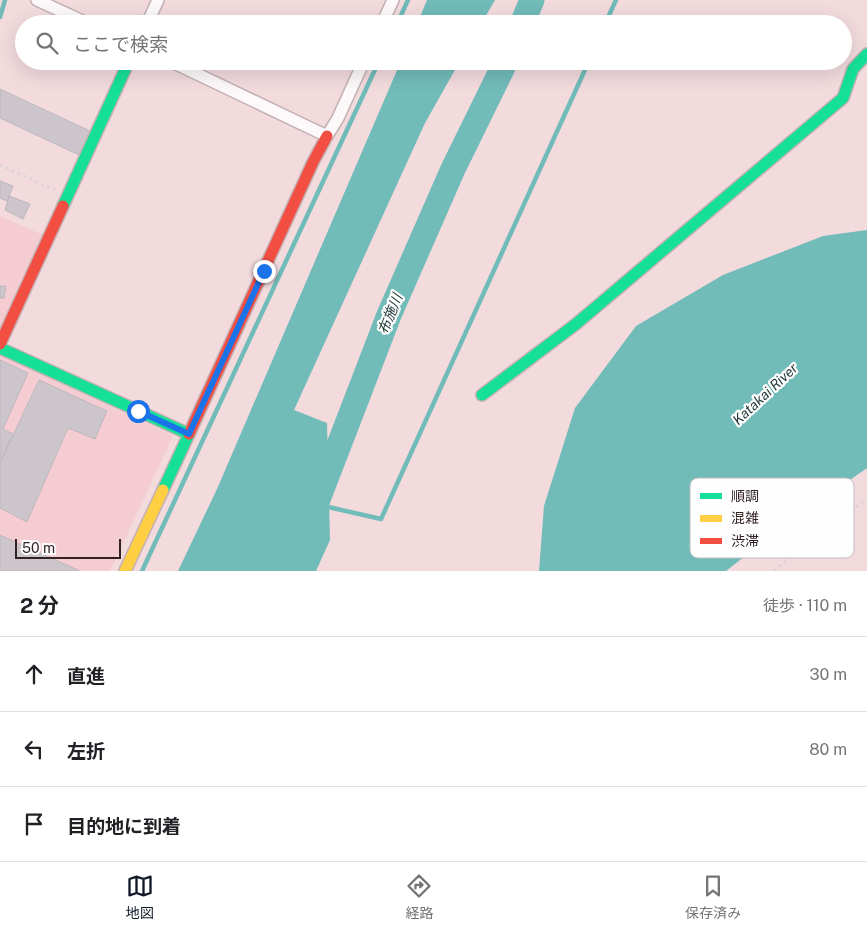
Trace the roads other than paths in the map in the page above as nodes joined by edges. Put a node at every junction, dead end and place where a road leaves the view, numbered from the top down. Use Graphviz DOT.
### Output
graph roads {
  1 [pos="37,0"];
  2 [pos="158,0"];
  3 [pos="393,0"];
  4 [pos="70,15"];
  5 [pos="151,15"];
  6 [pos="386,15"];
  7 [pos="867,54"];
  8 [pos="125,70"];
  9 [pos="189,70"];
  10 [pos="360,70"];
  11 [pos="327,136"];
  12 [pos="0,344"];
  13 [pos="0,348"];
  14 [pos="482,395"];
  15 [pos="189,434"];
  16 [pos="125,571"];
  1 -- 4 [label="street"];
  2 -- 5 [label="street"];
  3 -- 6 [label="street"];
  7 -- 14 [label="street"];
  8 -- 12 [label="street"];
  9 -- 11 [label="street"];
  10 -- 11 [label="street"];
  11 -- 15 [label="street"];
  13 -- 15 [label="street"];
  15 -- 16 [label="street"];
}
